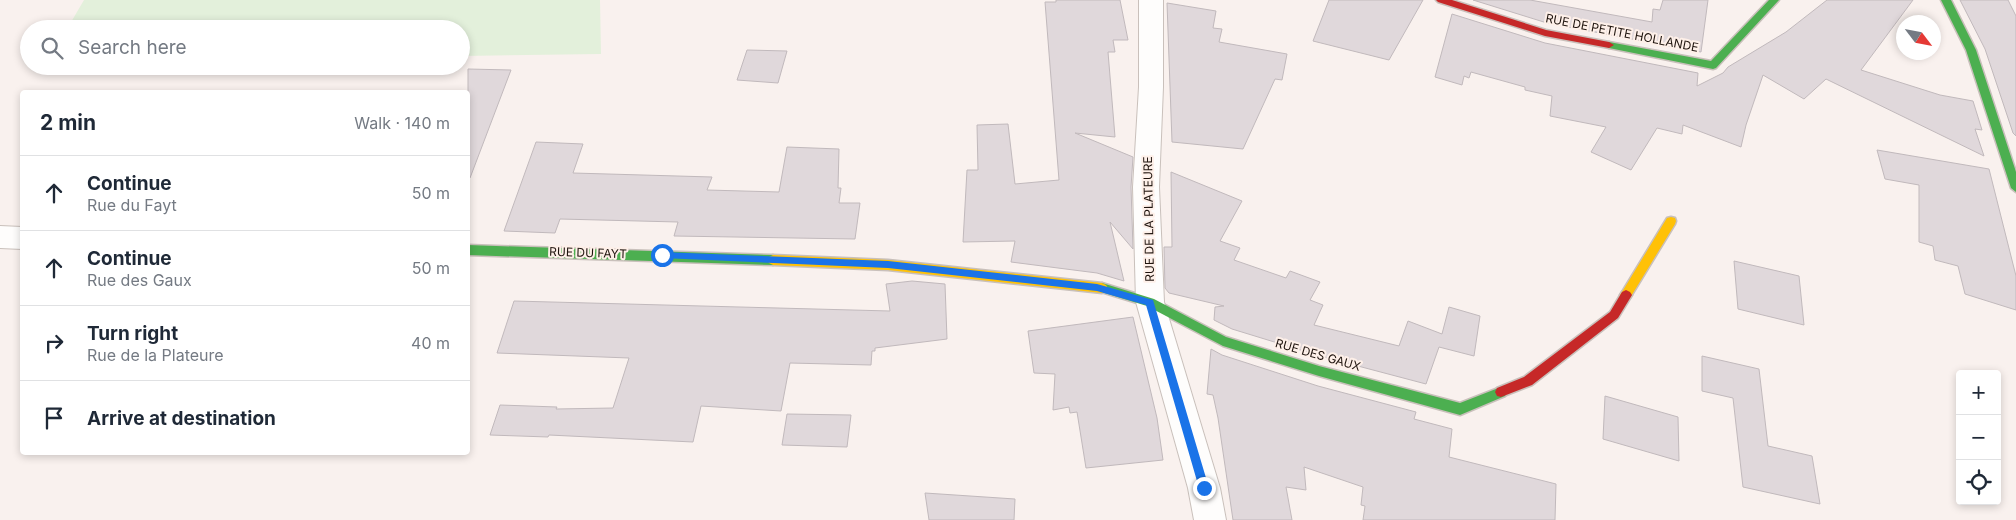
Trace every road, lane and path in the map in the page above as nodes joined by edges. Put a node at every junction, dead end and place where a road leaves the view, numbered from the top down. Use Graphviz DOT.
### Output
graph roads {
  1 [pos="1151,0"];
  2 [pos="1441,0"];
  3 [pos="1774,0"];
  4 [pos="1946,0"];
  5 [pos="2016,188"];
  6 [pos="1671,221"];
  7 [pos="0,237"];
  8 [pos="20,238"];
  9 [pos="470,250"];
  10 [pos="888,264"];
  11 [pos="1150,302"];
  12 [pos="1210,520"];
  1 -- 11 [label="street, RUE DE LA PLATEURE"];
  2 -- 3 [label="street, RUE DE PETITE HOLLANDE"];
  4 -- 5 [label="street"];
  6 -- 11 [label="street, RUE DES GAUX"];
  7 -- 8 [label="street"];
  9 -- 10 [label="street, RUE DU FAYT"];
  10 -- 11 [label="street, RUE DES GAUX"];
  11 -- 12 [label="street, RUE DE LA PLATEURE"];
}
